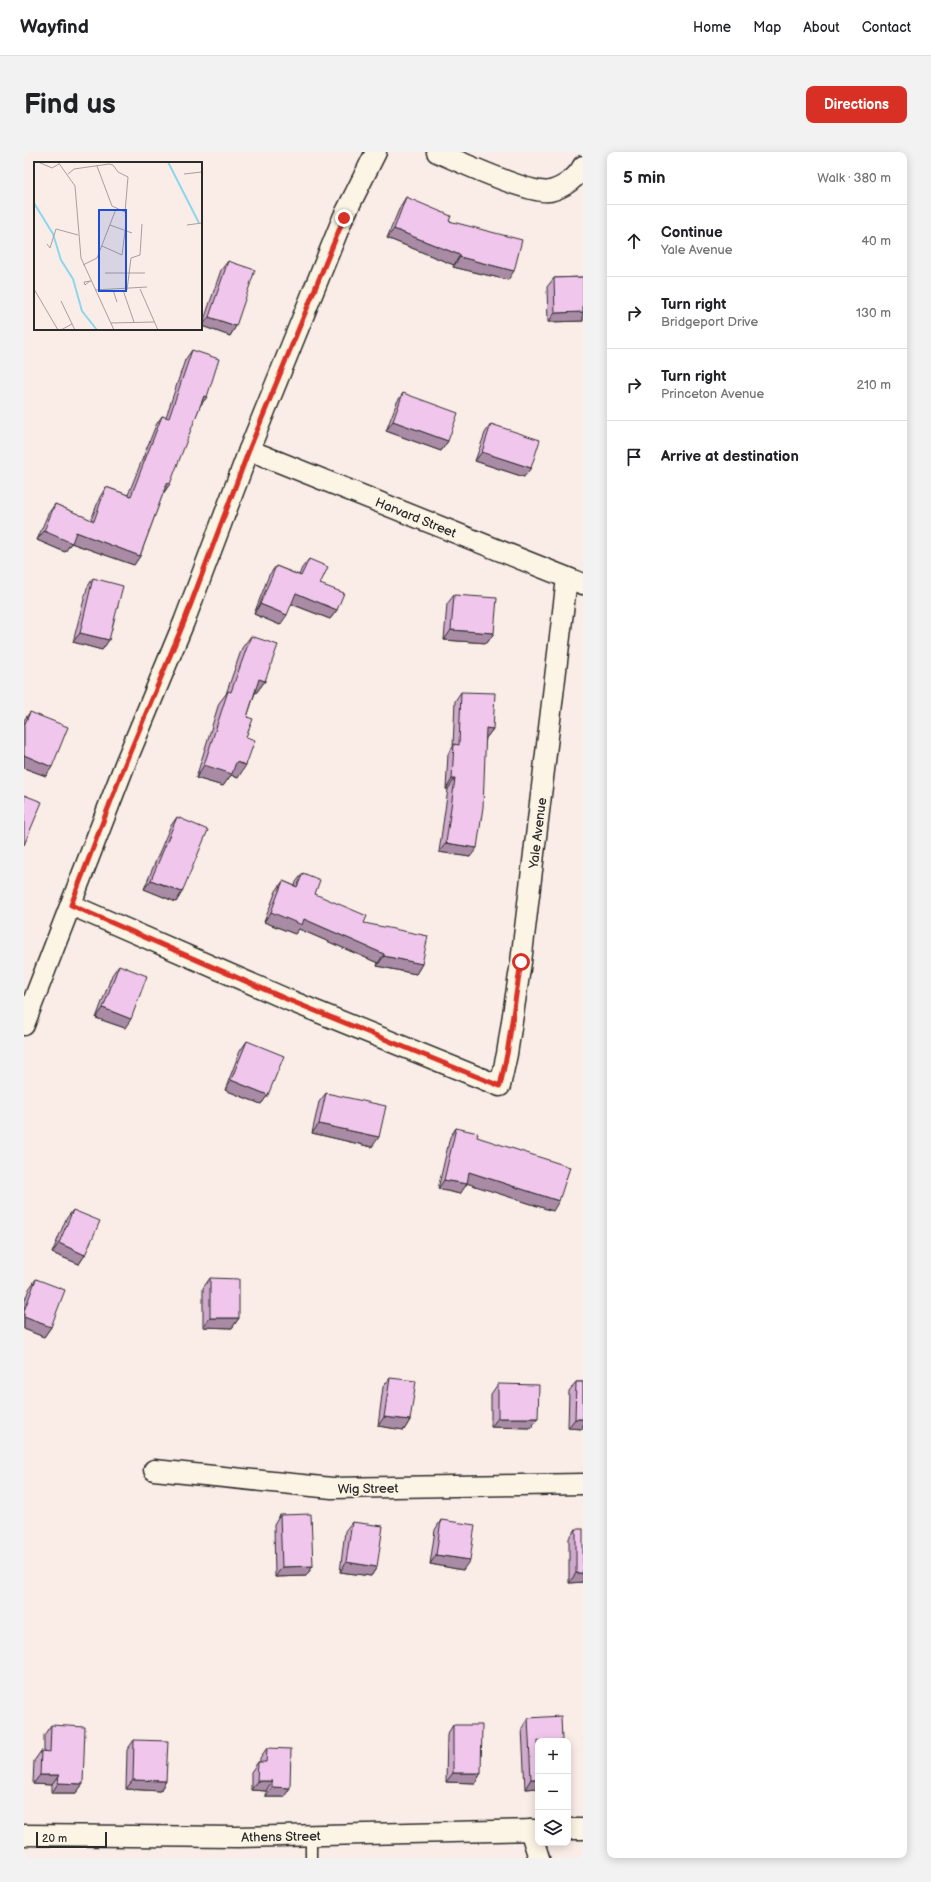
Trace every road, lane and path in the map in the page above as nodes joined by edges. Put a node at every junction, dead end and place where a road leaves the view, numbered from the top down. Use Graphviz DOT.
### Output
graph roads {
  1 [pos="376,152"];
  2 [pos="437,152"];
  3 [pos="583,166"];
  4 [pos="249,450"];
  5 [pos="575,581"];
  6 [pos="71,905"];
  7 [pos="24,1025"];
  8 [pos="154,1470"];
  9 [pos="583,1484"];
  10 [pos="571,1829"];
  11 [pos="583,1829"];
  12 [pos="534,1830"];
  13 [pos="24,1835"];
  14 [pos="311,1836"];
  15 [pos="311,1858"];
  16 [pos="539,1858"];
  1 -- 4 [label="street"];
  2 -- 3 [label="street"];
  4 -- 5 [label="street, Harvard Street"];
  4 -- 6 [label="street"];
  5 -- 6 [label="street, Yale Avenue"];
  6 -- 7 [label="street"];
  8 -- 9 [label="street, Wig Street"];
  10 -- 11 [label="street"];
  12 -- 14 [label="street, Athens Street"];
  12 -- 16 [label="street"];
  13 -- 14 [label="street, Athens Street"];
  14 -- 15 [label="lane"];
}
